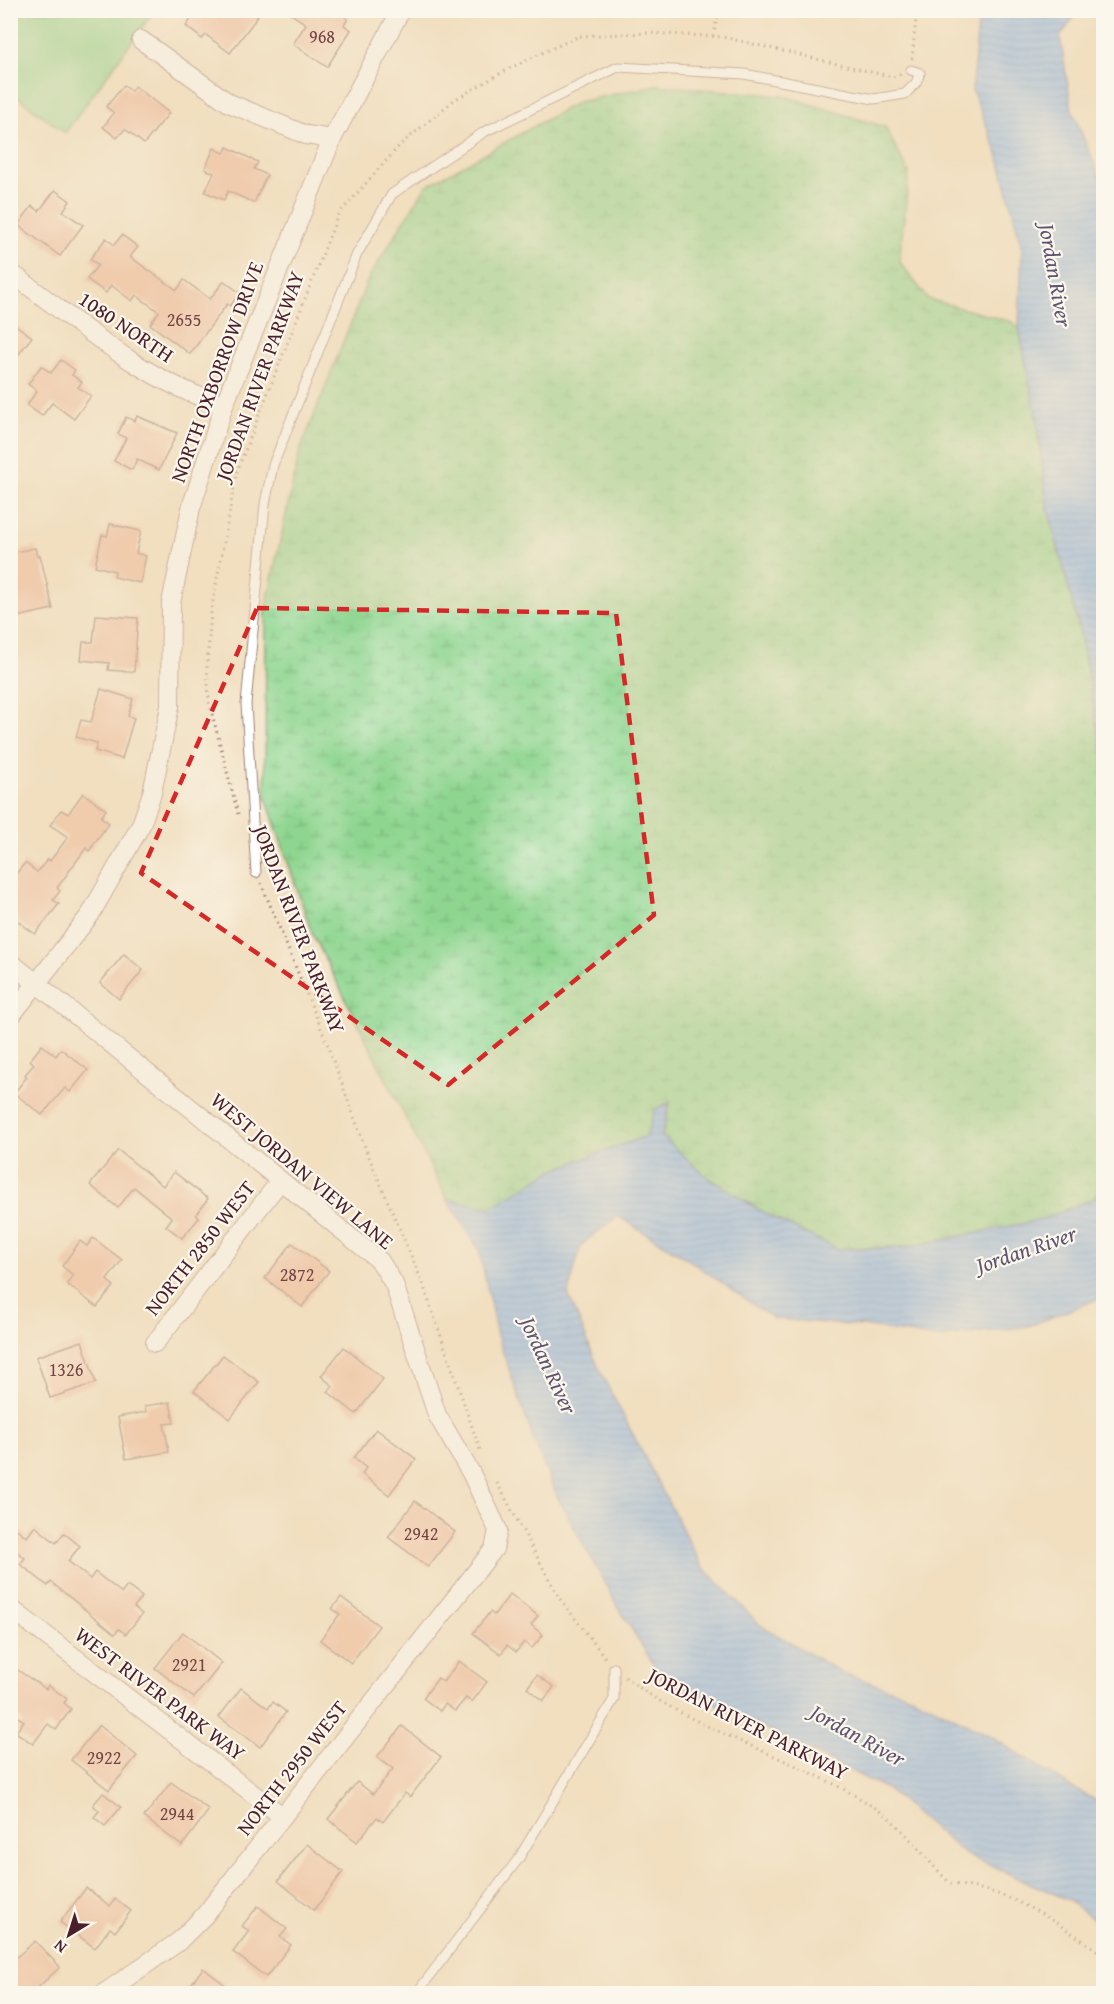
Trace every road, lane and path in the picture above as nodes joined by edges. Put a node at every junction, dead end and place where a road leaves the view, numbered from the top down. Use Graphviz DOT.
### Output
graph roads {
  1 [pos="401,10"];
  2 [pos="719,10"];
  3 [pos="917,10"];
  4 [pos="713,36"];
  5 [pos="141,40"];
  6 [pos="911,70"];
  7 [pos="332,139"];
  8 [pos="10,272"];
  9 [pos="224,405"];
  10 [pos="239,816"];
  11 [pos="256,873"];
  12 [pos="10,962"];
  13 [pos="37,983"];
  14 [pos="10,1017"];
  15 [pos="280,1181"];
  16 [pos="155,1343"];
  17 [pos="482,1456"];
  18 [pos="493,1476"];
  19 [pos="494,1549"];
  20 [pos="10,1608"];
  21 [pos="614,1668"];
  22 [pos="282,1816"];
  23 [pos="1104,1955"];
  24 [pos="103,1994"];
  25 [pos="416,1994"];
  1 -- 7 [label="street, NORTH OXBORROW DRIVE"];
  2 -- 4 [label="path"];
  3 -- 6 [label="path"];
  4 -- 6 [label="path, JORDAN RIVER PARKWAY"];
  4 -- 10 [label="path, JORDAN RIVER PARKWAY"];
  5 -- 7 [label="street"];
  6 -- 11 [label="lane"];
  7 -- 9 [label="street, NORTH OXBORROW DRIVE"];
  8 -- 9 [label="street, 1080 NORTH"];
  9 -- 13 [label="street, NORTH OXBORROW DRIVE"];
  11 -- 17 [label="path, JORDAN RIVER PARKWAY"];
  12 -- 13 [label="street, WEST JORDAN VIEW LANE"];
  13 -- 14 [label="street, NORTH OXBORROW DRIVE"];
  13 -- 15 [label="street, WEST JORDAN VIEW LANE"];
  15 -- 16 [label="street, NORTH 2850 WEST"];
  15 -- 19 [label="street, WEST JORDAN VIEW LANE"];
  18 -- 21 [label="path, JORDAN RIVER PARKWAY"];
  19 -- 22 [label="street, NORTH 2950 WEST"];
  20 -- 22 [label="street, WEST RIVER PARK WAY"];
  21 -- 23 [label="path, JORDAN RIVER PARKWAY"];
  21 -- 25 [label="lane"];
  22 -- 24 [label="street, NORTH 2950 WEST"];
}
